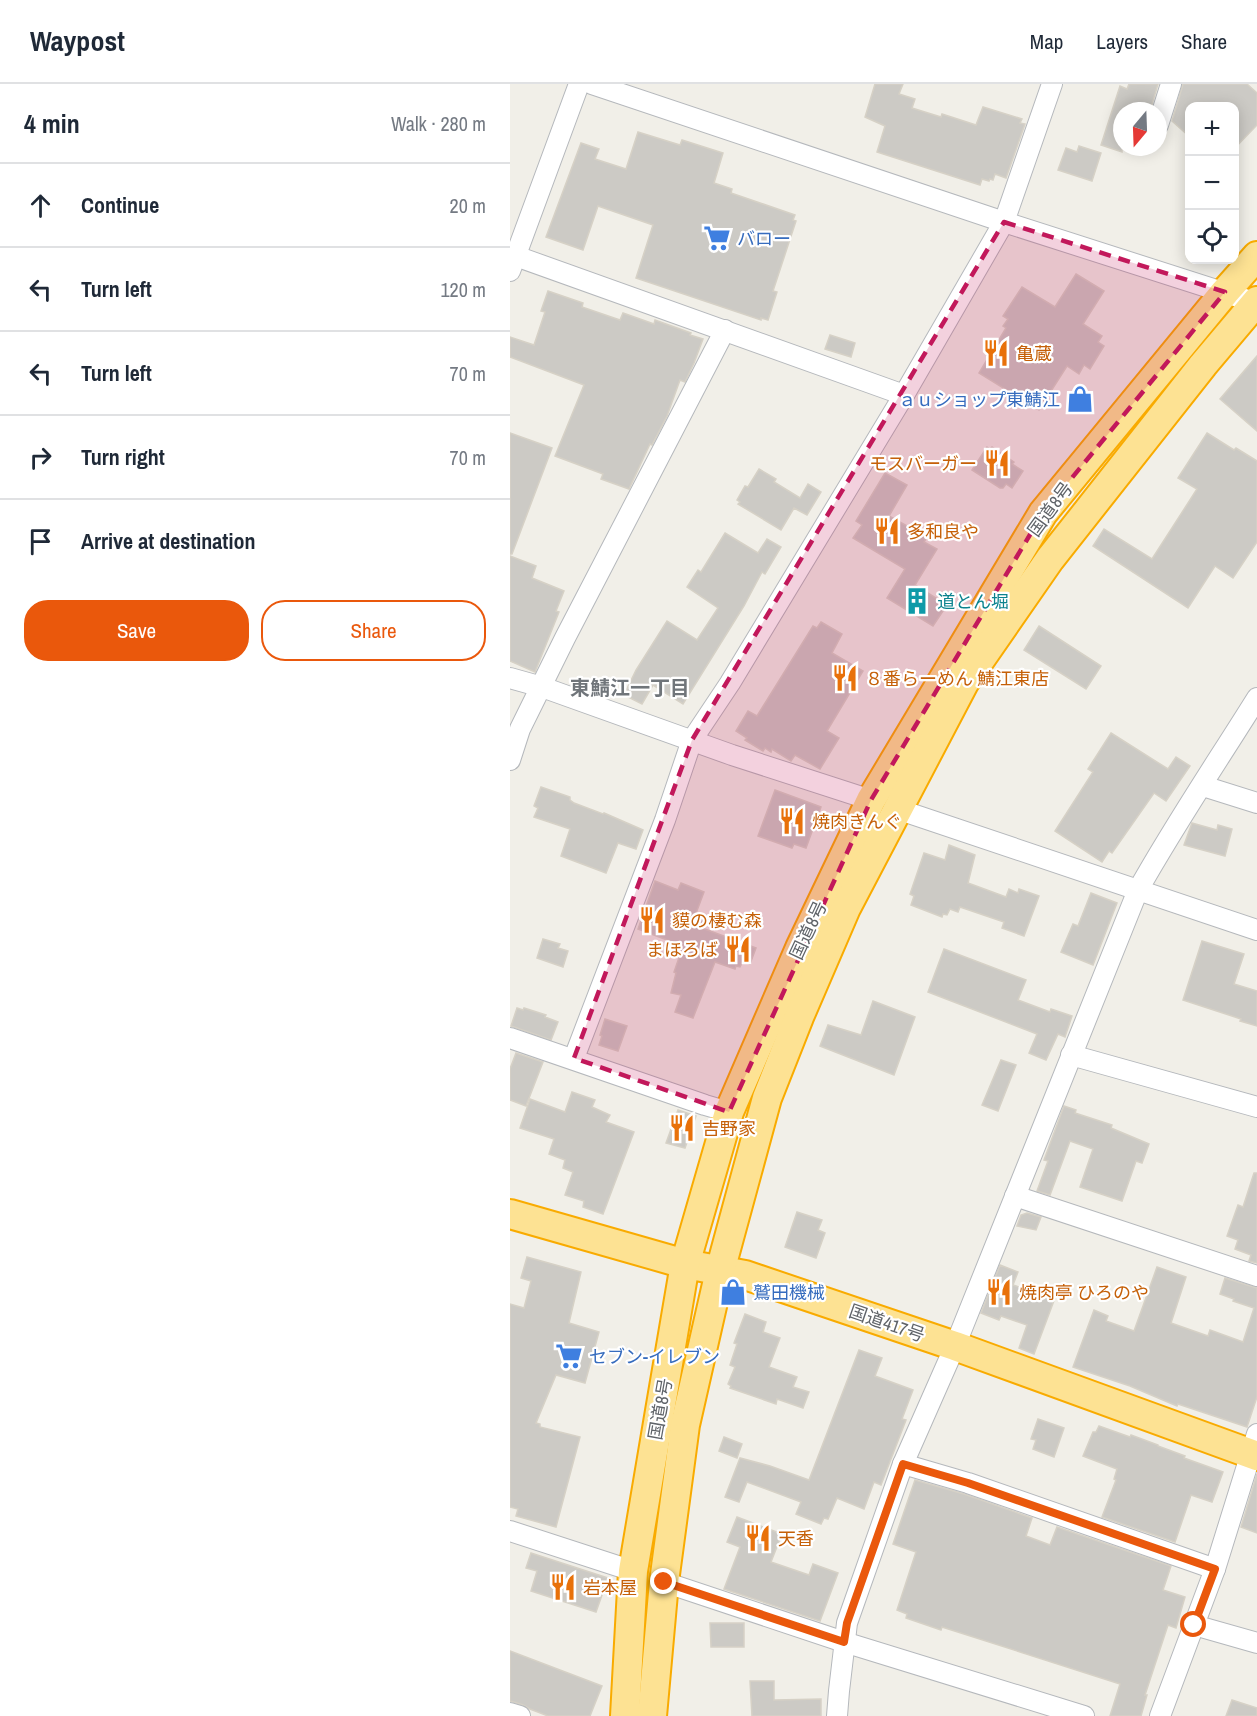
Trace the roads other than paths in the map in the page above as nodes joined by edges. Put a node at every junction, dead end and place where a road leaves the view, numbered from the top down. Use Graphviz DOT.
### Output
graph roads {
  1 [pos="579,84"];
  2 [pos="592,84"];
  3 [pos="1052,84"];
  4 [pos="1171,84"];
  5 [pos="1165,102"];
  6 [pos="1004,222"];
  7 [pos="1257,256"];
  8 [pos="512,260"];
  9 [pos="1225,292"];
  10 [pos="1256,302"];
  11 [pos="725,330"];
  12 [pos="904,395"];
  13 [pos="510,678"];
  14 [pos="542,687"];
  15 [pos="1257,698"];
  16 [pos="693,741"];
  17 [pos="510,760"];
  18 [pos="1203,786"];
  19 [pos="871,800"];
  20 [pos="1257,803"];
  21 [pos="897,809"];
  22 [pos="1138,890"];
  23 [pos="1257,930"];
  24 [pos="510,1038"];
  25 [pos="1071,1055"];
  26 [pos="574,1058"];
  27 [pos="1257,1107"];
  28 [pos="729,1112"];
  29 [pos="1015,1196"];
  30 [pos="510,1214"];
  31 [pos="685,1264"];
  32 [pos="720,1270"];
  33 [pos="1257,1276"];
  34 [pos="955,1346"];
  35 [pos="1255,1448"];
  36 [pos="903,1464"];
  37 [pos="510,1530"];
  38 [pos="1215,1569"];
  39 [pos="633,1571"];
  40 [pos="664,1582"];
  41 [pos="1194,1625"];
  42 [pos="844,1642"];
  43 [pos="1257,1643"];
  44 [pos="510,1713"];
  45 [pos="520,1716"];
  46 [pos="625,1716"];
  47 [pos="652,1716"];
  48 [pos="837,1716"];
  49 [pos="1084,1716"];
  50 [pos="1160,1716"];
  1 -- 8 [label="street"];
  2 -- 6 [label="street"];
  3 -- 6 [label="street"];
  4 -- 5 [label="street"];
  6 -- 9 [label="street"];
  6 -- 12 [label="street"];
  7 -- 9 [label="highway, 国道8号"];
  8 -- 11 [label="street"];
  9 -- 10 [label="street"];
  9 -- 19 [label="highway, 国道8号"];
  10 -- 21 [label="highway, 国道8号"];
  11 -- 12 [label="street"];
  11 -- 14 [label="street"];
  12 -- 16 [label="street"];
  13 -- 14 [label="street"];
  14 -- 16 [label="street"];
  14 -- 17 [label="street"];
  15 -- 18 [label="street"];
  16 -- 19 [label="street"];
  16 -- 26 [label="street"];
  18 -- 20 [label="street"];
  18 -- 22 [label="street"];
  19 -- 28 [label="highway, 国道8号"];
  21 -- 22 [label="street"];
  21 -- 32 [label="highway, 国道8号"];
  22 -- 23 [label="street"];
  22 -- 25 [label="street"];
  24 -- 26 [label="street"];
  25 -- 27 [label="street"];
  25 -- 29 [label="street"];
  26 -- 28 [label="street"];
  28 -- 31 [label="highway, 国道8号"];
  29 -- 33 [label="street"];
  29 -- 34 [label="street"];
  30 -- 31 [label="highway, 国道417号"];
  31 -- 32 [label="highway, 国道417号"];
  31 -- 39 [label="highway, 国道8号"];
  32 -- 34 [label="highway, 国道417号"];
  32 -- 40 [label="highway, 国道8号"];
  34 -- 35 [label="highway, 国道417号"];
  34 -- 36 [label="street"];
  35 -- 38 [label="street"];
  36 -- 38 [label="street"];
  36 -- 42 [label="street"];
  37 -- 39 [label="street"];
  38 -- 41 [label="street"];
  39 -- 46 [label="highway, 国道8号"];
  40 -- 42 [label="street"];
  40 -- 47 [label="highway, 国道8号"];
  41 -- 43 [label="street"];
  41 -- 50 [label="street"];
  42 -- 48 [label="street"];
  42 -- 49 [label="street"];
  44 -- 45 [label="street"];
}
